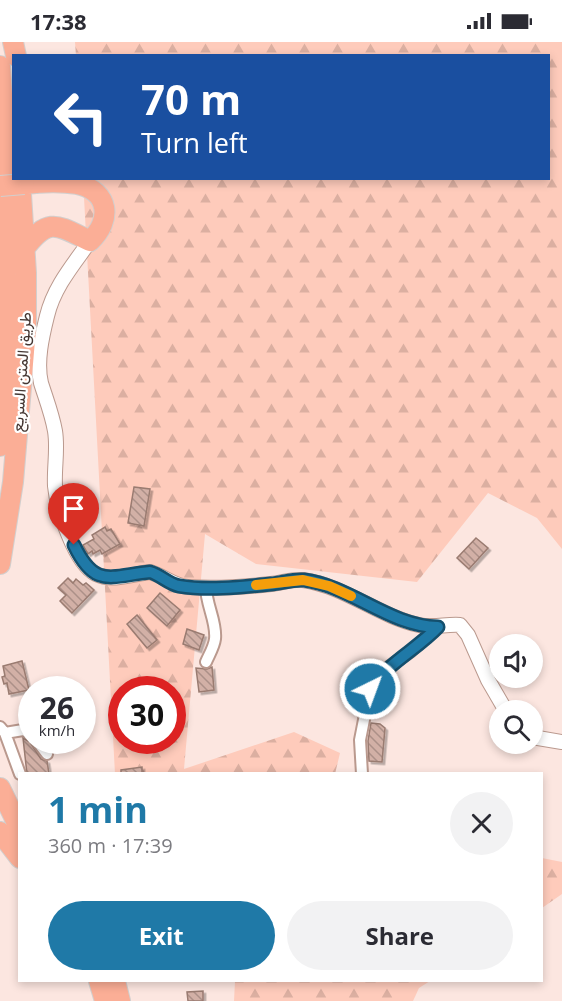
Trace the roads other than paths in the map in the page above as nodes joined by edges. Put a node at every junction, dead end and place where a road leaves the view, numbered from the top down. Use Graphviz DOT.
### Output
graph roads {
  1 [pos="0,66"];
  2 [pos="2,109"];
  3 [pos="2,131"];
  4 [pos="28,181"];
  5 [pos="0,186"];
  6 [pos="90,241"];
  7 [pos="24,249"];
  8 [pos="0,446"];
  9 [pos="0,564"];
  10 [pos="206,587"];
  11 [pos="438,627"];
  12 [pos="206,662"];
  13 [pos="500,700"];
  14 [pos="18,729"];
  15 [pos="2,730"];
  16 [pos="543,739"];
  17 [pos="562,742"];
  18 [pos="19,772"];
  19 [pos="362,772"];
  20 [pos="0,788"];
  21 [pos="18,825"];
  22 [pos="0,832"];
  23 [pos="18,855"];
  24 [pos="99,982"];
  25 [pos="115,982"];
  26 [pos="105,1001"];
  27 [pos="120,1001"];
  1 -- 2 [label="highway, طريق المتن السريع"];
  2 -- 3 [label="highway, طريق المتن السريع"];
  3 -- 8 [label="highway, طريق المتن السريع"];
  4 -- 5 [label="highway, bridge"];
  4 -- 6 [label="highway"];
  4 -- 7 [label="highway, طريق المتن السريع"];
  6 -- 7 [label="highway"];
  6 -- 10 [label="street"];
  7 -- 9 [label="highway, طريق المتن السريع"];
  10 -- 11 [label="street"];
  10 -- 12 [label="street"];
  11 -- 13 [label="street"];
  11 -- 19 [label="street"];
  14 -- 15 [label="street"];
  15 -- 18 [label="street"];
  16 -- 17 [label="street"];
  20 -- 21 [label="highway"];
  22 -- 23 [label="highway"];
  24 -- 26 [label="highway"];
  25 -- 27 [label="highway"];
}
